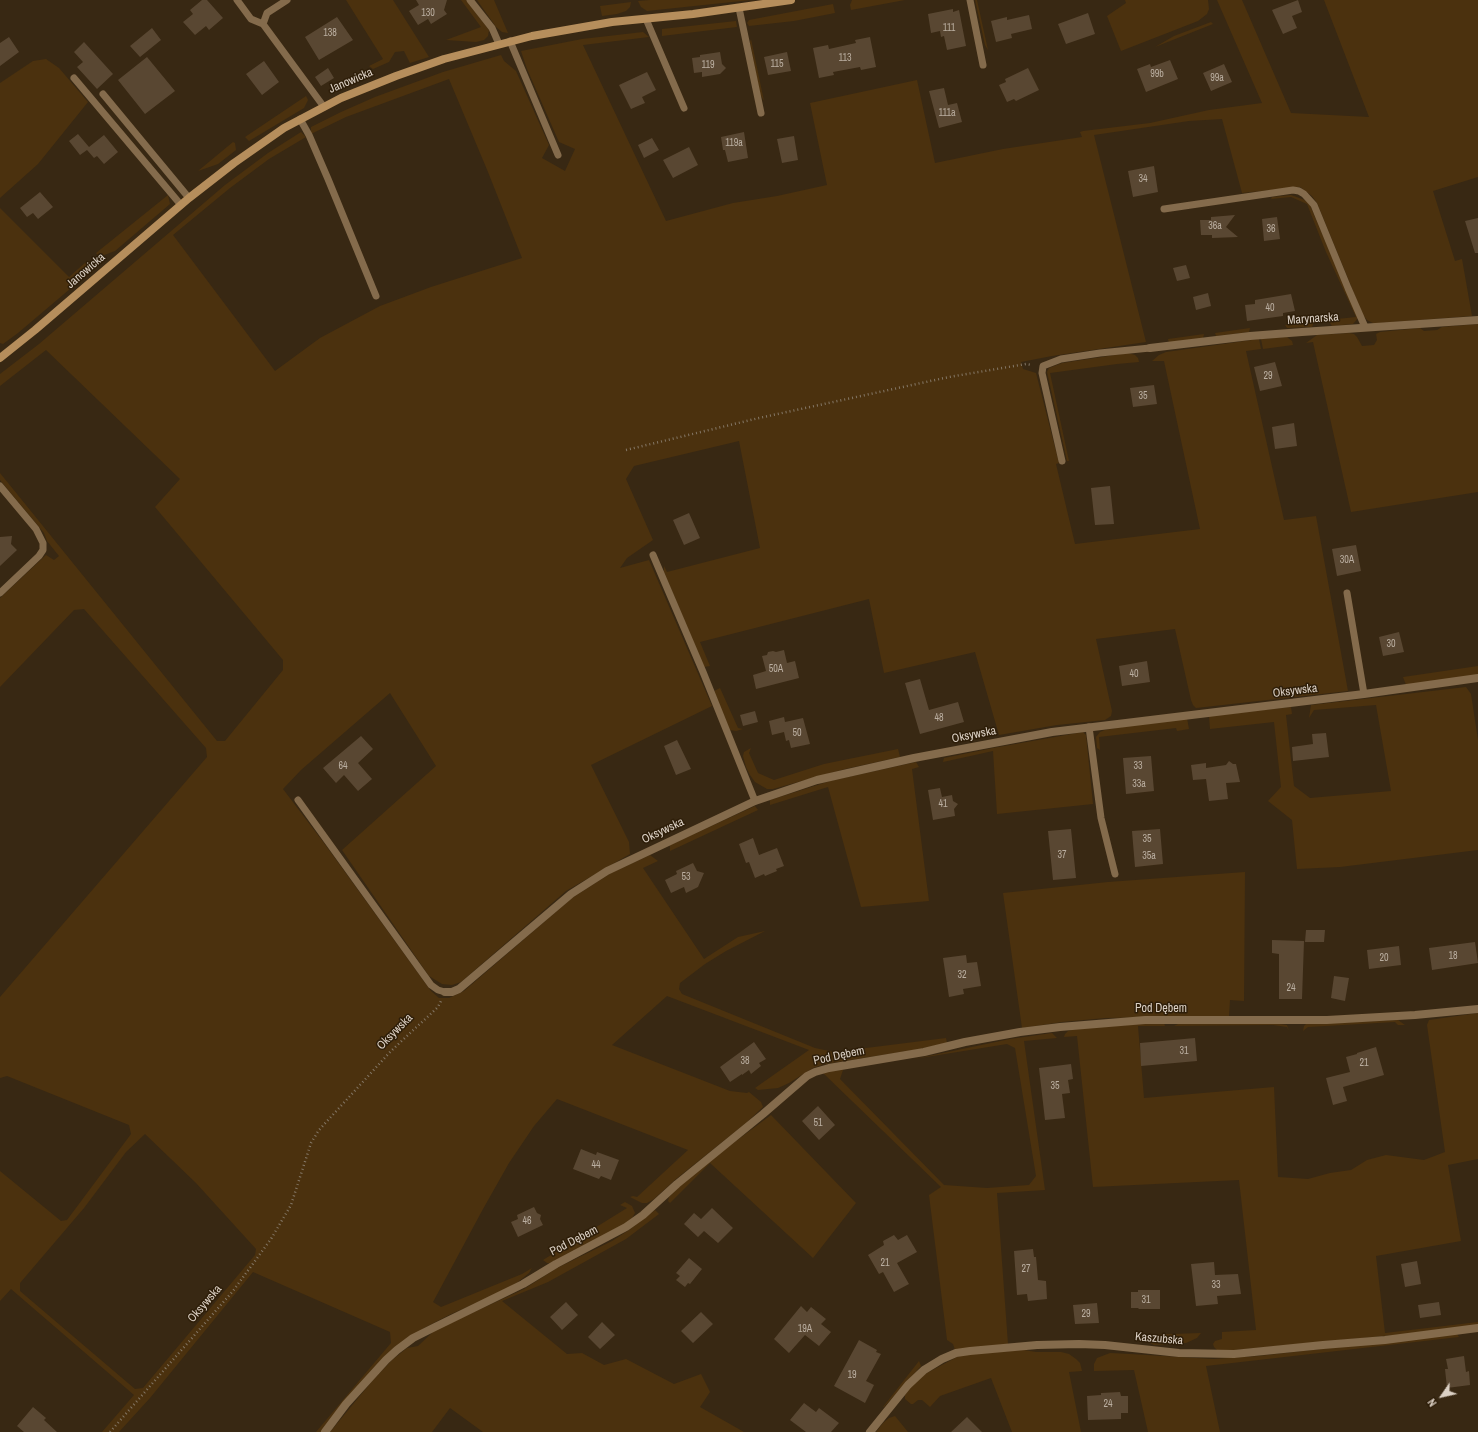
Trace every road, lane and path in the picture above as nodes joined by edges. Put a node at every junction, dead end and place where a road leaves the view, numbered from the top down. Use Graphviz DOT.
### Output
graph roads {
  1 [pos="237,0"];
  2 [pos="287,0"];
  3 [pos="470,0"];
  4 [pos="791,0"];
  5 [pos="970,0"];
  6 [pos="739,8"];
  7 [pos="646,19"];
  8 [pos="263,24"];
  9 [pos="510,41"];
  10 [pos="499,44"];
  11 [pos="983,65"];
  12 [pos="74,78"];
  13 [pos="103,94"];
  14 [pos="324,106"];
  15 [pos="684,108"];
  16 [pos="761,113"];
  17 [pos="300,119"];
  18 [pos="558,155"];
  19 [pos="189,198"];
  20 [pos="182,205"];
  21 [pos="1164,209"];
  22 [pos="376,296"];
  23 [pos="1478,320"];
  24 [pos="1366,327"];
  25 [pos="1150,348"];
  26 [pos="0,357"];
  27 [pos="1043,366"];
  28 [pos="626,450"];
  29 [pos="1062,461"];
  30 [pos="0,486"];
  31 [pos="652,555"];
  32 [pos="0,593"];
  33 [pos="1347,593"];
  34 [pos="1478,678"];
  35 [pos="1364,694"];
  36 [pos="1089,727"];
  37 [pos="298,800"];
  38 [pos="755,801"];
  39 [pos="1115,874"];
  40 [pos="446,992"];
  41 [pos="1478,1009"];
  42 [pos="1478,1328"];
  43 [pos="110,1432"];
  44 [pos="325,1432"];
  45 [pos="870,1432"];
  1 -- 8 [label="lane"];
  2 -- 8 [label="lane"];
  3 -- 10 [label="lane"];
  4 -- 6 [label="street, Janowicka"];
  5 -- 11 [label="lane"];
  6 -- 7 [label="street, Janowicka"];
  6 -- 16 [label="lane"];
  7 -- 9 [label="street, Janowicka"];
  7 -- 15 [label="lane"];
  8 -- 14 [label="lane"];
  9 -- 10 [label="street, Janowicka"];
  9 -- 18 [label="lane"];
  10 -- 14 [label="street, Janowicka"];
  12 -- 20 [label="lane"];
  13 -- 19 [label="lane"];
  14 -- 17 [label="street, Janowicka"];
  17 -- 19 [label="street, Janowicka"];
  17 -- 22 [label="lane"];
  19 -- 20 [label="street, Janowicka"];
  20 -- 26 [label="street, Janowicka"];
  21 -- 24 [label="lane"];
  23 -- 24 [label="street, Marynarska"];
  24 -- 25 [label="street, Marynarska"];
  25 -- 27 [label="lane"];
  27 -- 28 [label="path"];
  27 -- 29 [label="lane"];
  30 -- 32 [label="lane"];
  31 -- 38 [label="lane"];
  33 -- 35 [label="lane"];
  34 -- 35 [label="street, Oksywska"];
  35 -- 36 [label="street, Oksywska"];
  36 -- 38 [label="street, Oksywska"];
  36 -- 39 [label="lane"];
  37 -- 40 [label="lane"];
  38 -- 40 [label="street, Oksywska"];
  40 -- 43 [label="path, Oksywska"];
  41 -- 44 [label="street, Pod Dębem"];
  42 -- 45 [label="street, Kaszubska"];
}
